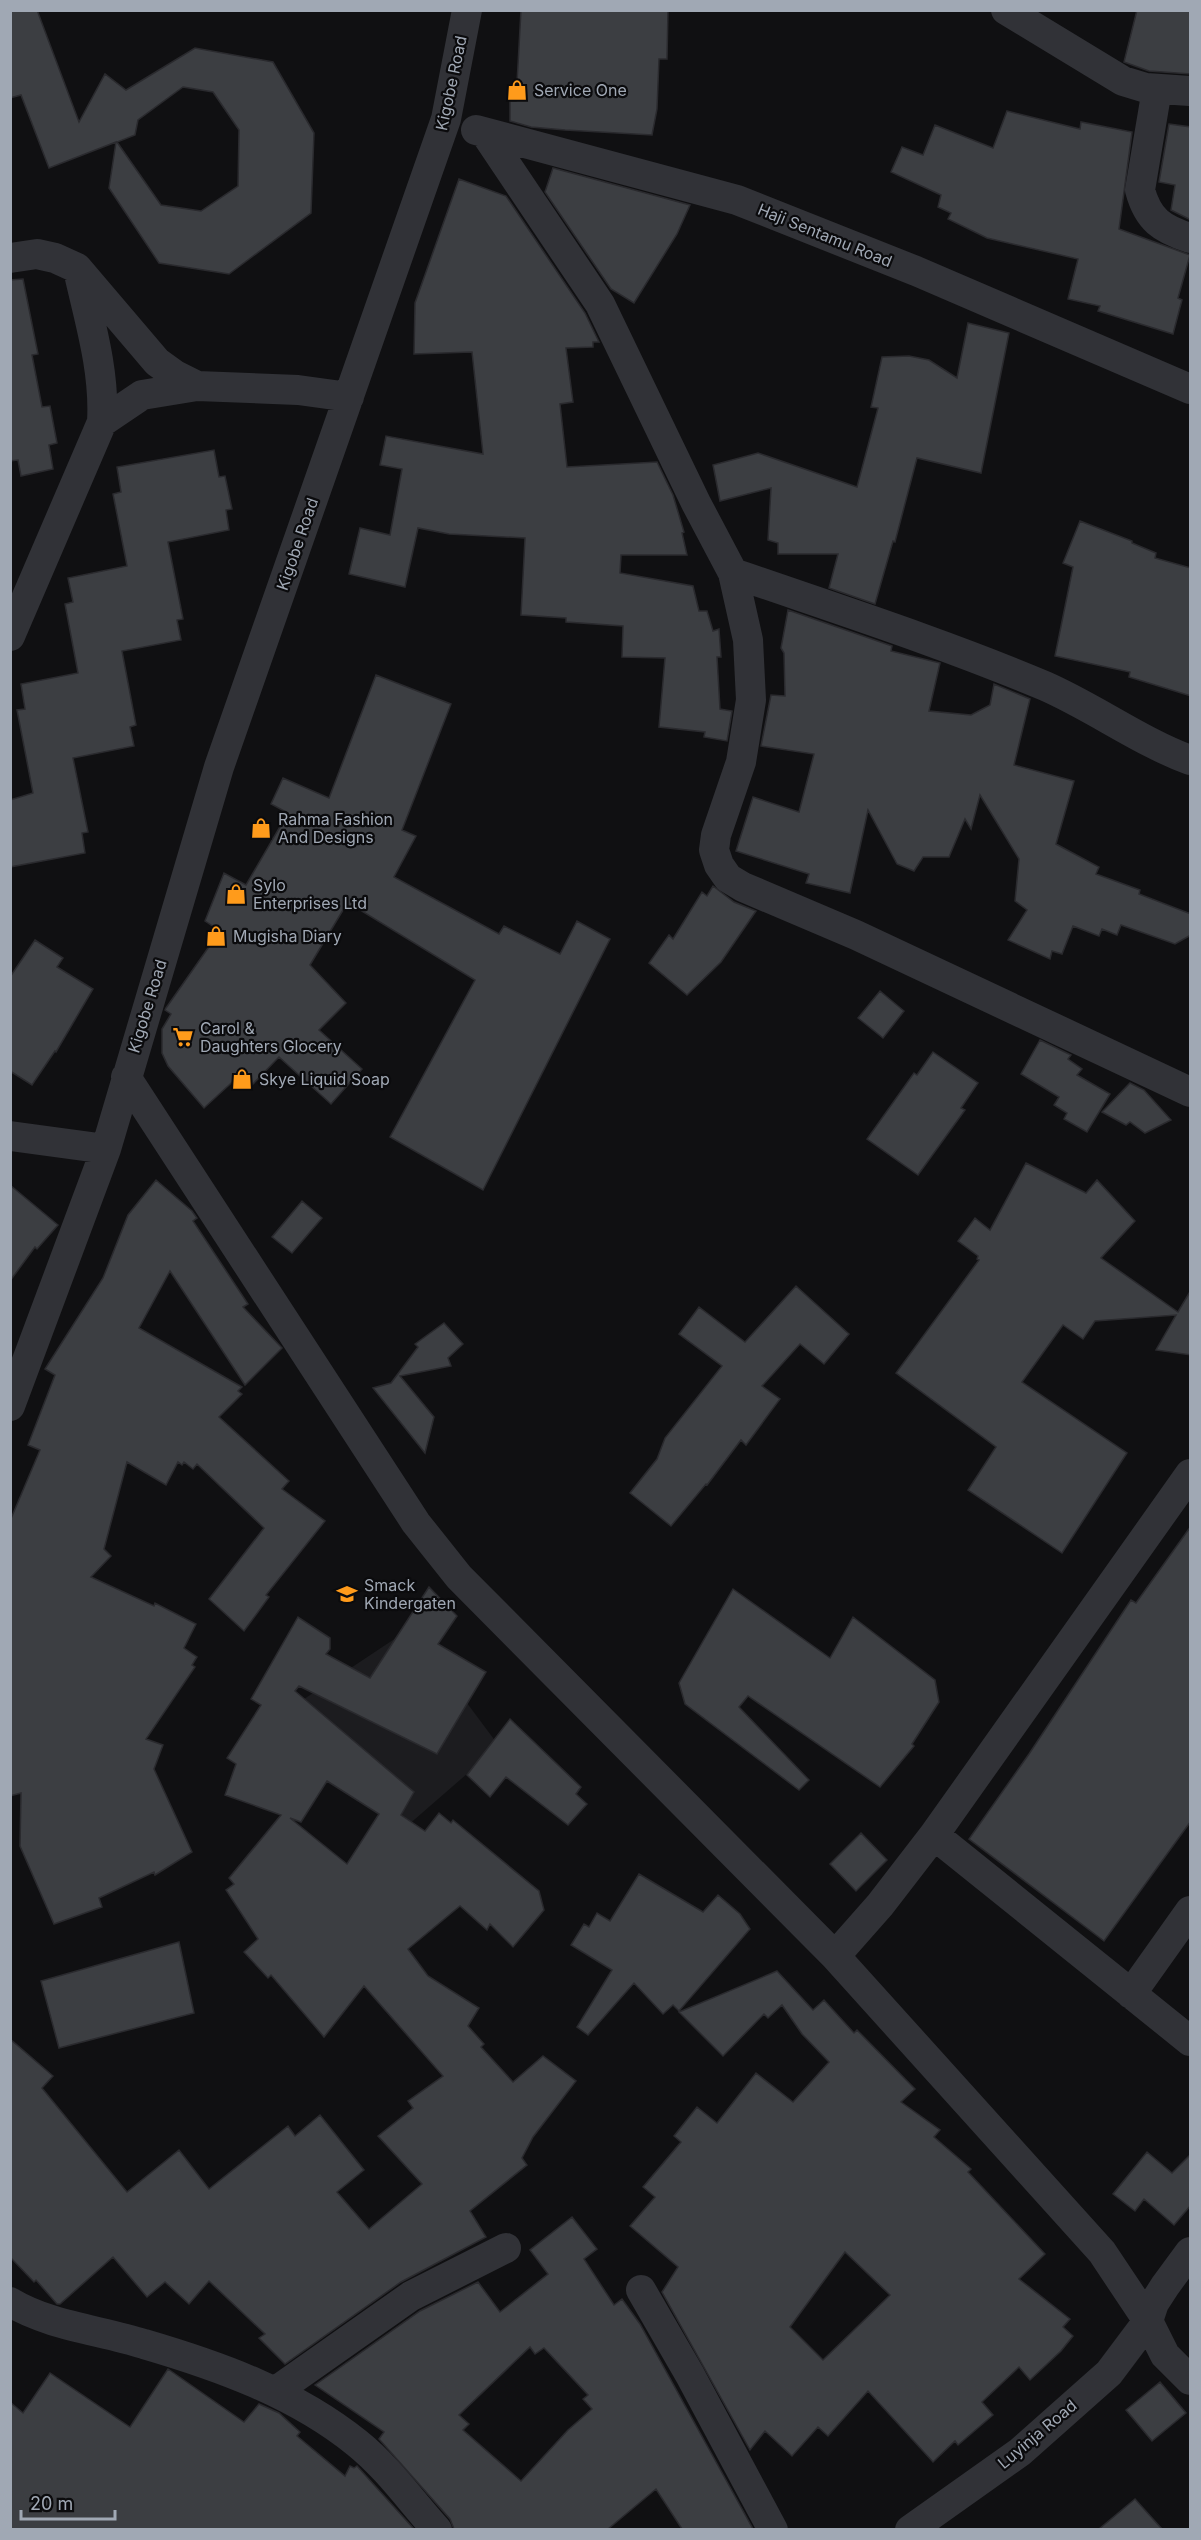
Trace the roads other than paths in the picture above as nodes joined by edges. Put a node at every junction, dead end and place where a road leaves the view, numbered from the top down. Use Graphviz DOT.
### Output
graph roads {
  1 [pos="466,10"];
  2 [pos="1006,10"];
  3 [pos="1157,89"];
  4 [pos="1191,91"];
  5 [pos="446,119"];
  6 [pos="485,133"];
  7 [pos="1191,238"];
  8 [pos="10,258"];
  9 [pos="77,268"];
  10 [pos="197,386"];
  11 [pos="1191,389"];
  12 [pos="349,397"];
  13 [pos="102,422"];
  14 [pos="733,573"];
  15 [pos="10,636"];
  16 [pos="1191,760"];
  17 [pos="126,1077"];
  18 [pos="1191,1092"];
  19 [pos="10,1136"];
  20 [pos="106,1149"];
  21 [pos="10,1406"];
  22 [pos="1191,1474"];
  23 [pos="934,1835"];
  24 [pos="1191,1911"];
  25 [pos="836,1956"];
  26 [pos="1131,1994"];
  27 [pos="1191,2041"];
  28 [pos="506,2248"];
  29 [pos="1191,2252"];
  30 [pos="641,2290"];
  31 [pos="10,2302"];
  32 [pos="1148,2321"];
  33 [pos="1191,2380"];
  34 [pos="276,2391"];
  35 [pos="437,2529"];
  36 [pos="773,2529"];
  37 [pos="910,2529"];
  1 -- 5 [label="street, Kigobe Road"];
  2 -- 3 [label="street"];
  3 -- 4 [label="street"];
  3 -- 7 [label="street"];
  5 -- 6 [label="street, Haji Sentamu Road"];
  5 -- 12 [label="street, Kigobe Road"];
  6 -- 11 [label="street, Haji Sentamu Road"];
  6 -- 14 [label="street"];
  8 -- 9 [label="street"];
  9 -- 10 [label="street"];
  9 -- 13 [label="street"];
  10 -- 12 [label="street"];
  10 -- 13 [label="street"];
  12 -- 17 [label="street, Kigobe Road"];
  13 -- 15 [label="street"];
  14 -- 16 [label="street"];
  14 -- 18 [label="street"];
  17 -- 20 [label="street, Kigobe Road"];
  17 -- 25 [label="street"];
  19 -- 20 [label="street"];
  20 -- 21 [label="street, Kigobe Road"];
  22 -- 23 [label="street"];
  23 -- 25 [label="street"];
  23 -- 26 [label="street"];
  24 -- 26 [label="street"];
  25 -- 32 [label="street"];
  26 -- 27 [label="street"];
  28 -- 34 [label="street"];
  29 -- 32 [label="street, Luyinja Road"];
  30 -- 36 [label="street"];
  31 -- 34 [label="street"];
  32 -- 33 [label="street"];
  32 -- 37 [label="street, Luyinja Road"];
  34 -- 35 [label="street"];
}
